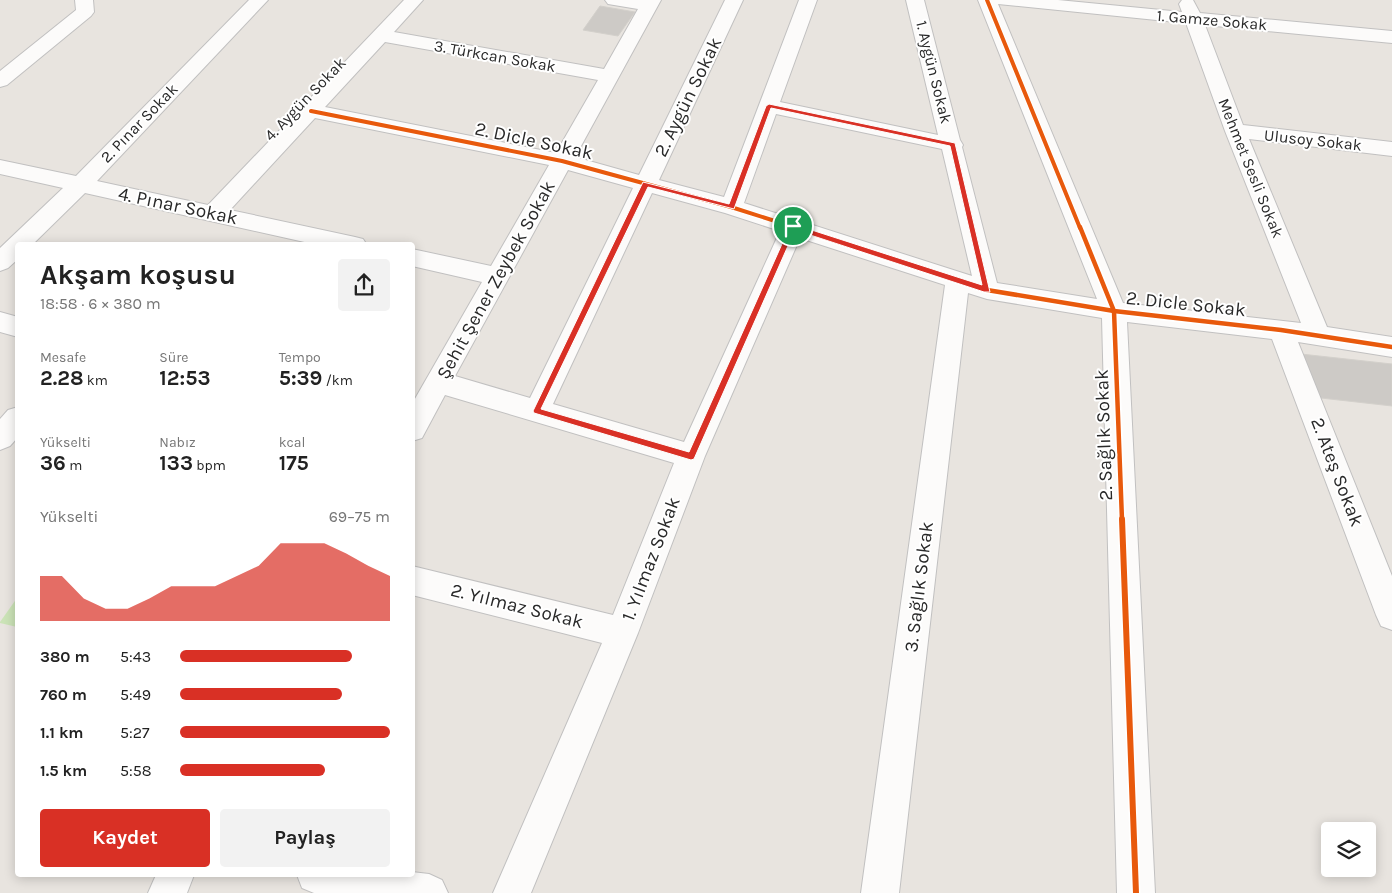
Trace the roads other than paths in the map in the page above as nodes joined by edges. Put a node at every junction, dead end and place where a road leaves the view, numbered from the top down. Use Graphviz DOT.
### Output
graph roads {
  1 [pos="84,0"];
  2 [pos="258,0"];
  3 [pos="414,0"];
  4 [pos="614,0"];
  5 [pos="734,0"];
  6 [pos="808,0"];
  7 [pos="916,0"];
  8 [pos="987,0"];
  9 [pos="1002,0"];
  10 [pos="651,3"];
  11 [pos="1190,9"];
  12 [pos="382,36"];
  13 [pos="1392,37"];
  14 [pos="610,76"];
  15 [pos="0,81"];
  16 [pos="769,106"];
  17 [pos="311,111"];
  18 [pos="1235,132"];
  19 [pos="953,145"];
  20 [pos="1392,149"];
  21 [pos="562,160"];
  22 [pos="0,167"];
  23 [pos="646,184"];
  24 [pos="80,185"];
  25 [pos="731,207"];
  26 [pos="212,214"];
  27 [pos="793,226"];
  28 [pos="21,242"];
  29 [pos="341,242"];
  30 [pos="15,248"];
  31 [pos="415,259"];
  32 [pos="0,262"];
  33 [pos="497,276"];
  34 [pos="958,280"];
  35 [pos="987,290"];
  36 [pos="1114,311"];
  37 [pos="0,322"];
  38 [pos="15,326"];
  39 [pos="1281,330"];
  40 [pos="1318,335"];
  41 [pos="1392,347"];
  42 [pos="439,382"];
  43 [pos="537,411"];
  44 [pos="15,421"];
  45 [pos="415,425"];
  46 [pos="0,438"];
  47 [pos="691,456"];
  48 [pos="415,581"];
  49 [pos="1392,615"];
  50 [pos="622,633"];
  51 [pos="175,877"];
  52 [pos="329,877"];
  53 [pos="167,893"];
  54 [pos="429,893"];
  55 [pos="512,893"];
  56 [pos="880,893"];
  57 [pos="1136,893"];
  1 -- 15 [label="street"];
  2 -- 24 [label="street, 2. Pınar Sokak"];
  3 -- 12 [label="street, 4. Aygün Sokak"];
  4 -- 10 [label="street"];
  5 -- 23 [label="street, 2. Aygün Sokak"];
  6 -- 16 [label="street"];
  7 -- 19 [label="street, 1. Aygün Sokak"];
  8 -- 36 [label="street, 2. Sağlık Sokak"];
  9 -- 11 [label="street, 1. Gamze Sokak"];
  10 -- 14 [label="street, Şehit Şener Zeybek Sokak"];
  11 -- 13 [label="street, 1. Gamze Sokak"];
  11 -- 18 [label="street, Mehmet Sesli Sokak"];
  12 -- 14 [label="street, 3. Türkcan Sokak"];
  12 -- 17 [label="street, 4. Aygün Sokak"];
  14 -- 21 [label="street, Şehit Şener Zeybek Sokak"];
  16 -- 19 [label="street"];
  16 -- 25 [label="street"];
  17 -- 21 [label="street, 2. Dicle Sokak"];
  17 -- 26 [label="street, 4. Aygün Sokak"];
  18 -- 20 [label="street, Ulusoy Sokak"];
  18 -- 40 [label="street, Mehmet Sesli Sokak"];
  19 -- 35 [label="street, 1. Aygün Sokak"];
  21 -- 23 [label="street, 2. Dicle Sokak"];
  21 -- 33 [label="street, Şehit Şener Zeybek Sokak"];
  22 -- 24 [label="street, 4. Pınar Sokak"];
  23 -- 25 [label="street, 2. Dicle Sokak"];
  23 -- 43 [label="street, 2. Aygün Sokak"];
  24 -- 26 [label="street, 4. Pınar Sokak"];
  24 -- 28 [label="street, 2. Pınar Sokak"];
  25 -- 27 [label="street, 2. Dicle Sokak"];
  26 -- 29 [label="street, 4. Pınar Sokak"];
  27 -- 34 [label="street, 2. Dicle Sokak"];
  27 -- 47 [label="street, 1. Yılmaz Sokak"];
  30 -- 32 [label="street, 2. Pınar Sokak"];
  31 -- 33 [label="street"];
  33 -- 42 [label="street, Şehit Şener Zeybek Sokak"];
  34 -- 35 [label="street, 2. Dicle Sokak"];
  34 -- 56 [label="street, 3. Sağlık Sokak"];
  35 -- 36 [label="street, 2. Dicle Sokak"];
  36 -- 39 [label="street, 2. Dicle Sokak"];
  36 -- 57 [label="street, 2. Sağlık Sokak"];
  37 -- 38 [label="street"];
  39 -- 40 [label="street, 2. Dicle Sokak"];
  39 -- 49 [label="street, 2. Ateş Sokak"];
  40 -- 41 [label="street, 2. Dicle Sokak"];
  42 -- 43 [label="street"];
  42 -- 45 [label="street, Şehit Şener Zeybek Sokak"];
  43 -- 47 [label="street"];
  44 -- 46 [label="street"];
  47 -- 50 [label="street, 1. Yılmaz Sokak"];
  48 -- 50 [label="street, 2. Yılmaz Sokak"];
  50 -- 55 [label="street, 1. Yılmaz Sokak"];
  51 -- 53 [label="street"];
  52 -- 54 [label="street"];
}
